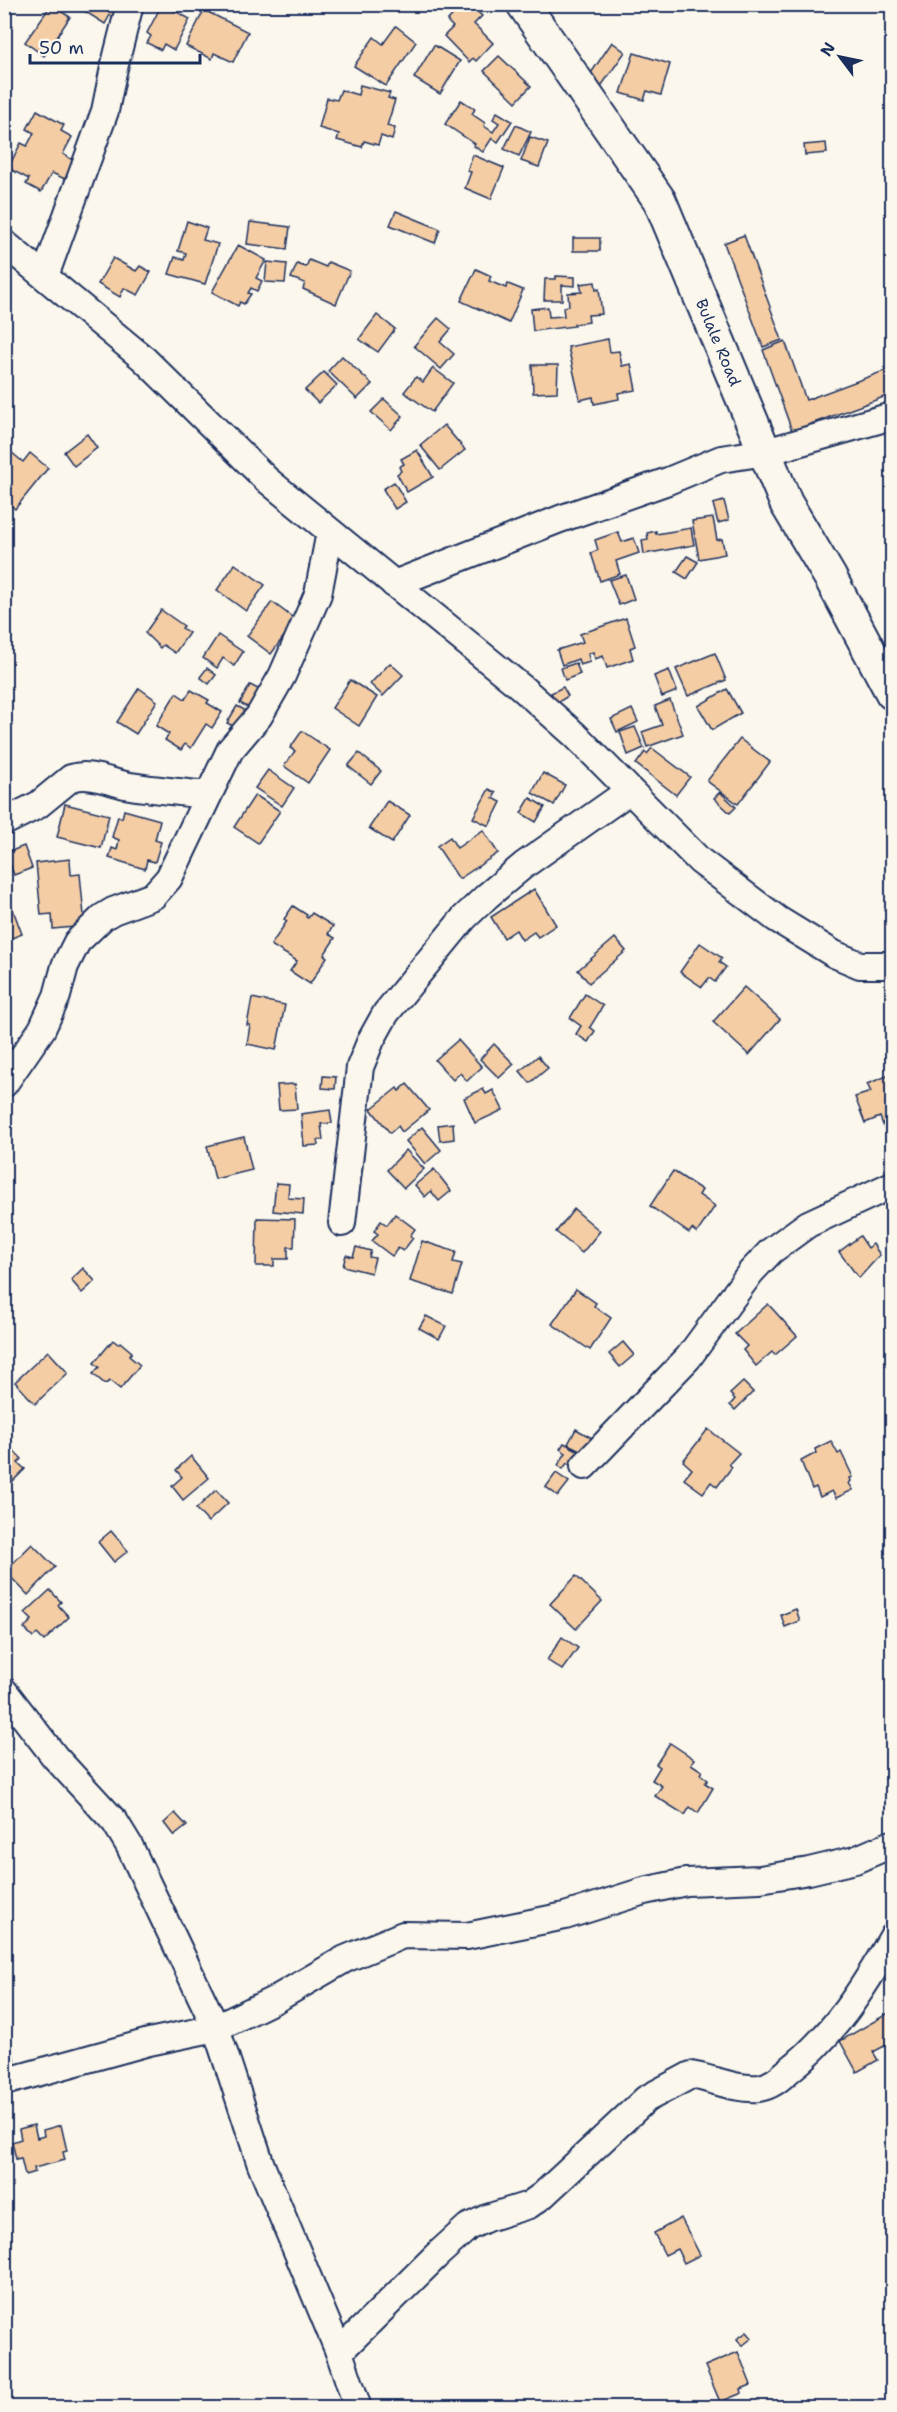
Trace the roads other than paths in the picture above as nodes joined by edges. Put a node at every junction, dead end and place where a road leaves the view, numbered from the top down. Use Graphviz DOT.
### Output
graph roads {
  1 [pos="130,4"];
  2 [pos="524,4"];
  3 [pos="4,243"];
  4 [pos="45,276"];
  5 [pos="892,416"];
  6 [pos="766,452"];
  7 [pos="330,532"];
  8 [pos="394,584"];
  9 [pos="892,693"];
  10 [pos="629,791"];
  11 [pos="208,795"];
  12 [pos="4,822"];
  13 [pos="892,965"];
  14 [pos="4,1084"];
  15 [pos="892,1185"];
  16 [pos="342,1223"];
  17 [pos="584,1466"];
  18 [pos="4,1691"];
  19 [pos="892,1844"];
  20 [pos="892,1938"];
  21 [pos="216,2028"];
  22 [pos="4,2082"];
  23 [pos="339,2352"];
  24 [pos="358,2408"];
  1 -- 4 [label="street"];
  2 -- 6 [label="street, Bulale Road"];
  3 -- 4 [label="street"];
  4 -- 7 [label="street"];
  5 -- 6 [label="street"];
  6 -- 8 [label="street"];
  6 -- 9 [label="street, Bulale Road"];
  7 -- 8 [label="street"];
  7 -- 11 [label="street"];
  8 -- 10 [label="street"];
  10 -- 13 [label="street"];
  10 -- 16 [label="street"];
  11 -- 12 [label="street"];
  11 -- 14 [label="street"];
  15 -- 17 [label="street"];
  18 -- 21 [label="street"];
  19 -- 21 [label="street"];
  20 -- 23 [label="street"];
  21 -- 22 [label="street"];
  21 -- 23 [label="street"];
  23 -- 24 [label="street"];
}
